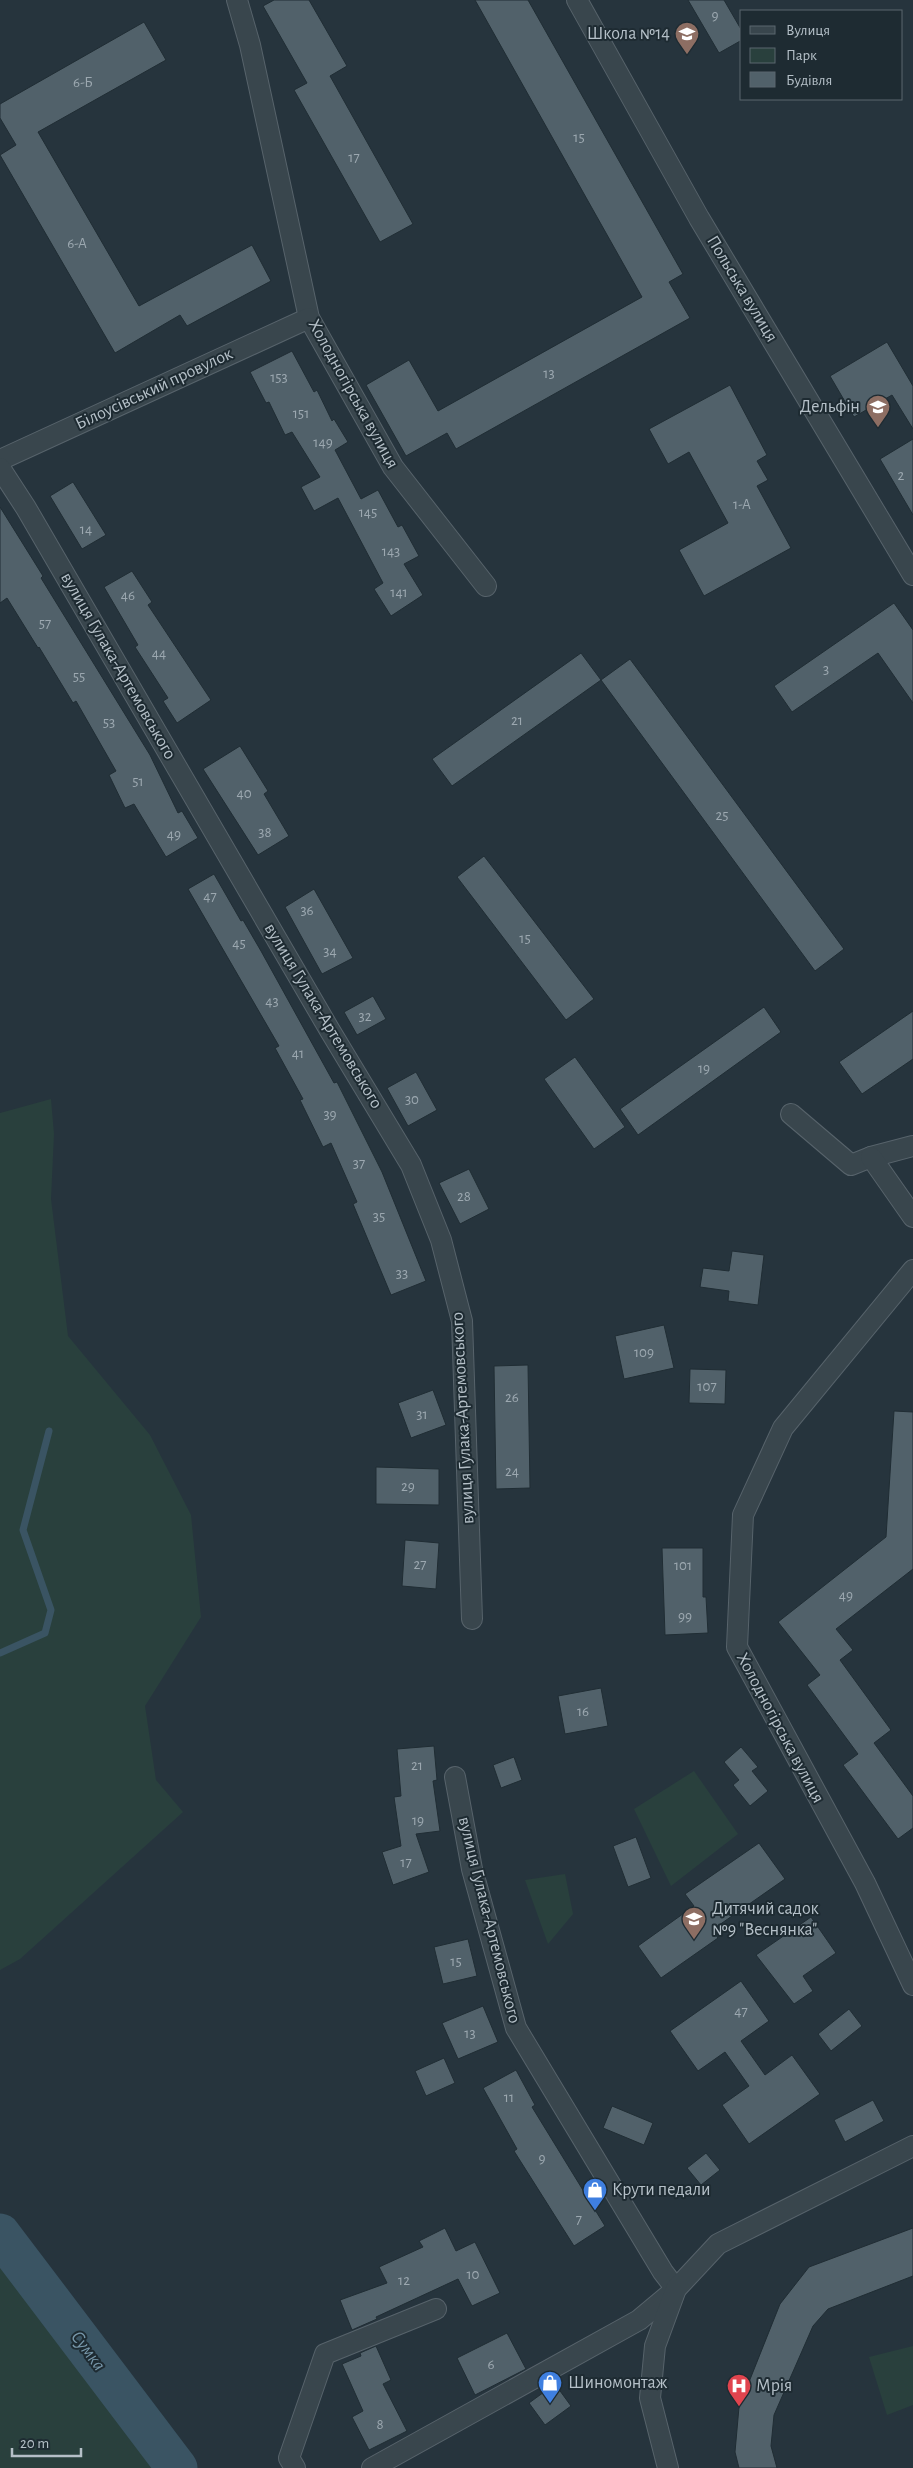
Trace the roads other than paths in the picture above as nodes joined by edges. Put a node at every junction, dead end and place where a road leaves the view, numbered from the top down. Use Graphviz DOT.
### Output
graph roads {
  1 [pos="237,0"];
  2 [pos="577,0"];
  3 [pos="309,318"];
  4 [pos="0,460"];
  5 [pos="0,468"];
  6 [pos="913,575"];
  7 [pos="486,586"];
  8 [pos="791,1114"];
  9 [pos="913,1146"];
  10 [pos="871,1157"];
  11 [pos="913,1217"];
  12 [pos="913,1270"];
  13 [pos="472,1619"];
  14 [pos="455,1776"];
  15 [pos="913,1985"];
  16 [pos="913,2146"];
  17 [pos="676,2290"];
  18 [pos="436,2309"];
  19 [pos="295,2468"];
  20 [pos="372,2468"];
  21 [pos="668,2468"];
  1 -- 3 [label="street, Холодногірська вулиця"];
  2 -- 6 [label="street, Польська вулиця"];
  3 -- 4 [label="street, Білоусівський провулок"];
  3 -- 7 [label="street, Холодногірська вулиця"];
  5 -- 13 [label="street, вулиця Гулака-Артемовського"];
  8 -- 10 [label="street"];
  9 -- 10 [label="street"];
  10 -- 11 [label="street"];
  12 -- 15 [label="street, Холодногірська вулиця"];
  14 -- 17 [label="street, вулиця Гулака-Артемовського"];
  16 -- 17 [label="street"];
  17 -- 20 [label="street"];
  17 -- 21 [label="street"];
  18 -- 19 [label="street"];
}
